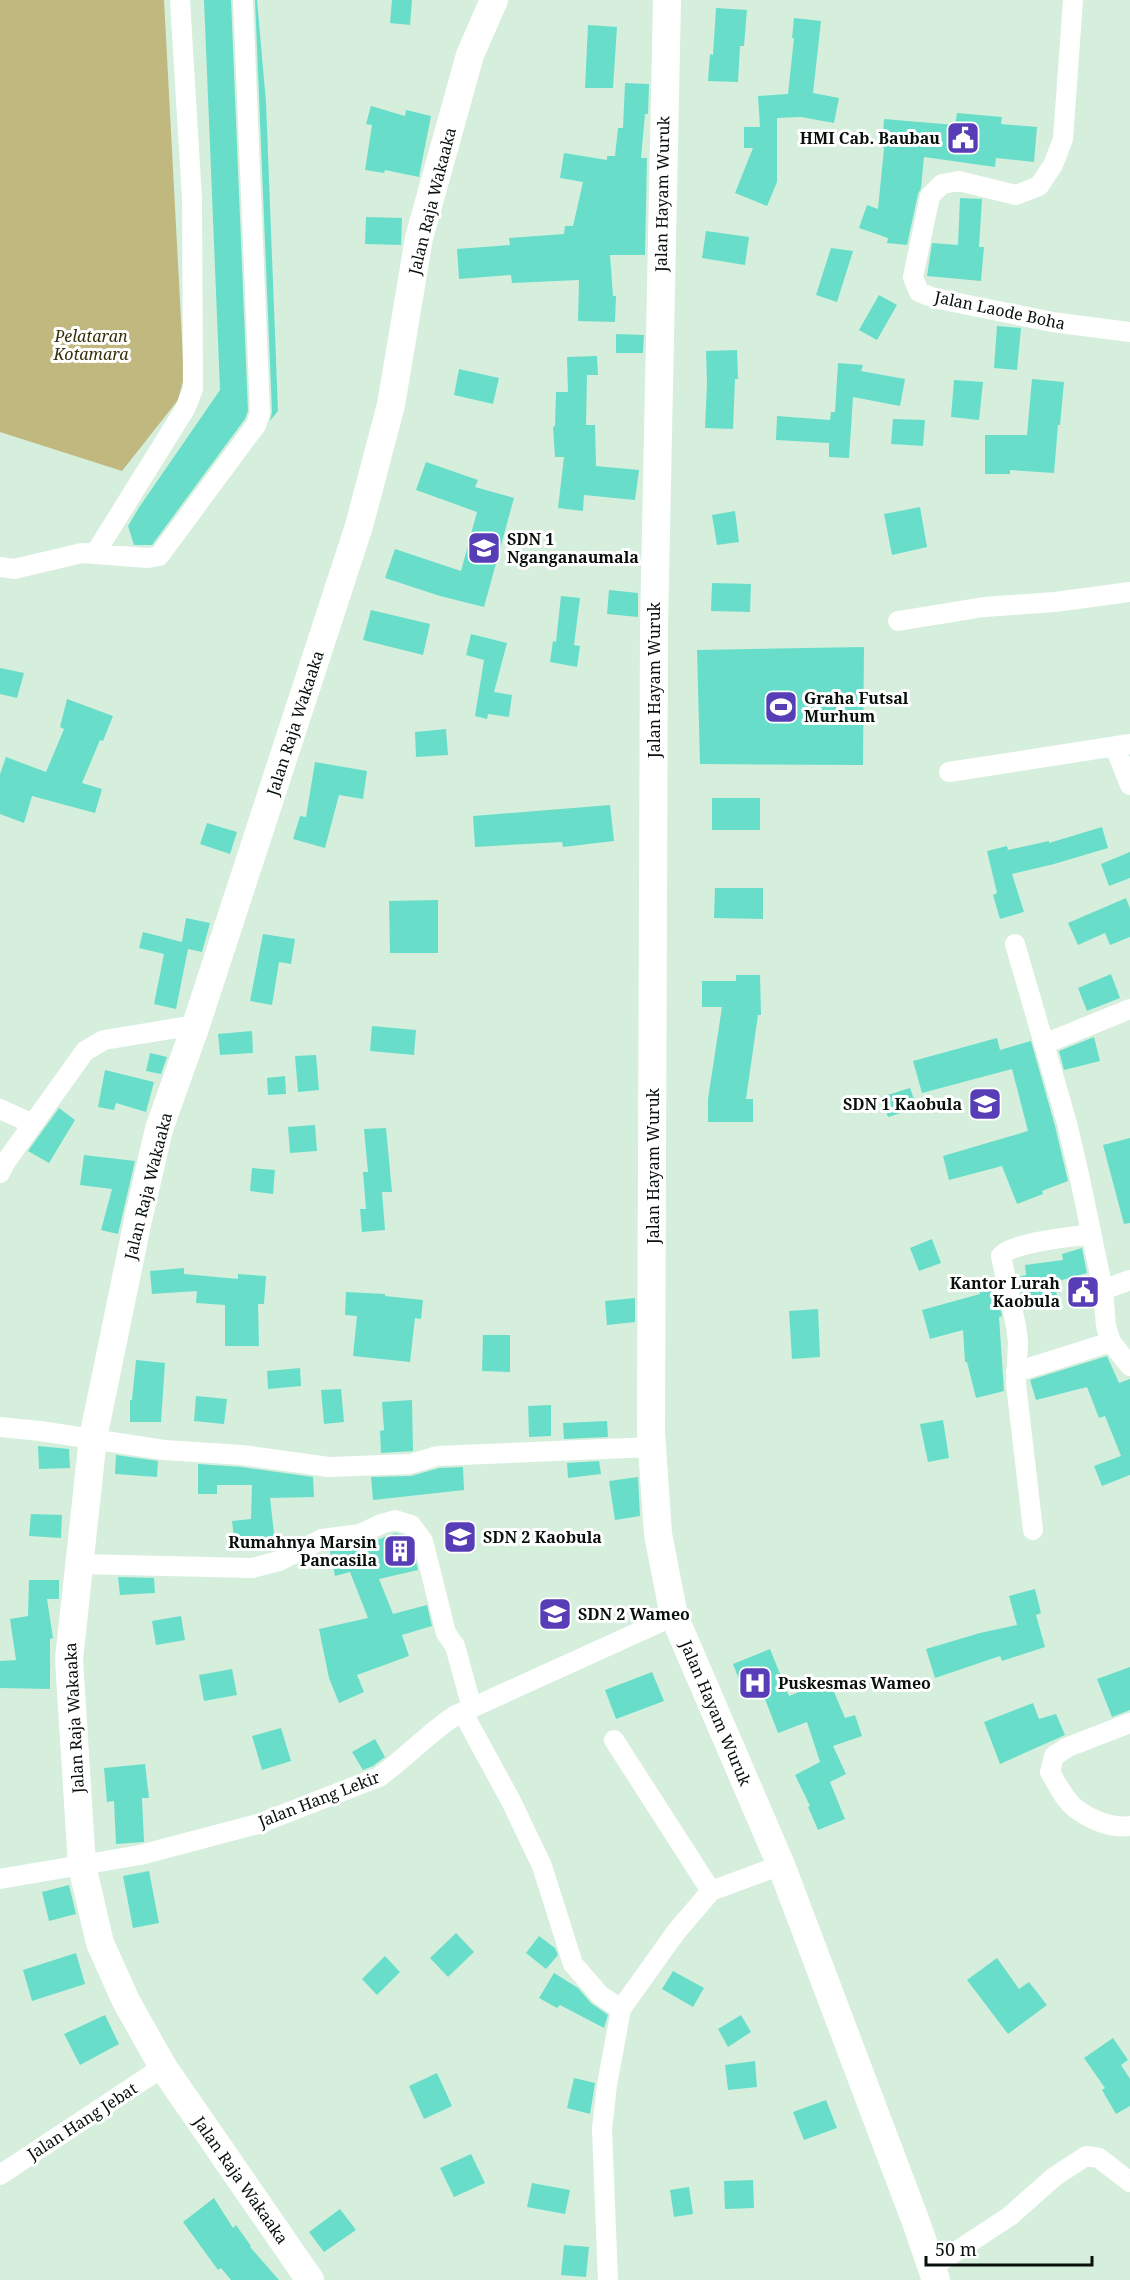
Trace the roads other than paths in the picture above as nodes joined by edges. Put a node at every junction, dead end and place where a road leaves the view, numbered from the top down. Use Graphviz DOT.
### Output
graph roads {
  1 [pos="180,0"];
  2 [pos="243,0"];
  3 [pos="494,0"];
  4 [pos="667,0"];
  5 [pos="1072,0"];
  6 [pos="1130,332"];
  7 [pos="96,552"];
  8 [pos="0,567"];
  9 [pos="1130,592"];
  10 [pos="898,621"];
  11 [pos="1122,745"];
  12 [pos="949,772"];
  13 [pos="1130,785"];
  14 [pos="1015,944"];
  15 [pos="1130,1009"];
  16 [pos="196,1025"];
  17 [pos="1044,1044"];
  18 [pos="0,1109"];
  19 [pos="33,1124"];
  20 [pos="0,1173"];
  21 [pos="1091,1235"];
  22 [pos="1130,1280"];
  23 [pos="1103,1290"];
  24 [pos="1111,1342"];
  25 [pos="1130,1366"];
  26 [pos="1016,1372"];
  27 [pos="0,1427"];
  28 [pos="93,1438"];
  29 [pos="652,1447"];
  30 [pos="1033,1530"];
  31 [pos="79,1564"];
  32 [pos="674,1616"];
  33 [pos="467,1710"];
  34 [pos="1130,1723"];
  35 [pos="614,1740"];
  36 [pos="1130,1826"];
  37 [pos="781,1865"];
  38 [pos="82,1866"];
  39 [pos="0,1879"];
  40 [pos="711,1891"];
  41 [pos="621,2009"];
  42 [pos="163,2067"];
  43 [pos="0,2175"];
  44 [pos="1130,2182"];
  45 [pos="934,2274"];
  46 [pos="310,2280"];
  47 [pos="608,2280"];
  1 -- 7 [label="street"];
  2 -- 7 [label="street"];
  3 -- 16 [label="street, Jalan Raja Wakaaka"];
  4 -- 29 [label="street, Jalan Hayam Wuruk"];
  5 -- 6 [label="street, Jalan Laode Boha"];
  7 -- 8 [label="street"];
  9 -- 10 [label="street"];
  11 -- 12 [label="street"];
  11 -- 13 [label="street"];
  14 -- 17 [label="street"];
  15 -- 17 [label="street"];
  16 -- 19 [label="street"];
  16 -- 28 [label="street, Jalan Raja Wakaaka"];
  17 -- 21 [label="street"];
  18 -- 19 [label="street"];
  19 -- 20 [label="street"];
  21 -- 23 [label="street"];
  21 -- 26 [label="street"];
  22 -- 23 [label="street"];
  23 -- 24 [label="street"];
  24 -- 25 [label="street"];
  24 -- 26 [label="street"];
  26 -- 30 [label="street"];
  27 -- 28 [label="street"];
  28 -- 29 [label="street"];
  28 -- 31 [label="street, Jalan Raja Wakaaka"];
  29 -- 32 [label="street, Jalan Hayam Wuruk"];
  31 -- 33 [label="street"];
  31 -- 38 [label="street, Jalan Raja Wakaaka"];
  32 -- 33 [label="street, Jalan Hang Lekir"];
  32 -- 37 [label="street, Jalan Hayam Wuruk"];
  33 -- 38 [label="street, Jalan Hang Lekir"];
  33 -- 41 [label="street"];
  34 -- 36 [label="street"];
  35 -- 40 [label="street"];
  37 -- 40 [label="street"];
  37 -- 45 [label="street, Jalan Hayam Wuruk"];
  38 -- 39 [label="street, Jalan Hang Lekir"];
  38 -- 42 [label="street, Jalan Raja Wakaaka"];
  40 -- 41 [label="street"];
  41 -- 47 [label="street"];
  42 -- 43 [label="street, Jalan Hang Jebat"];
  42 -- 46 [label="street, Jalan Raja Wakaaka"];
  44 -- 45 [label="street"];
}
